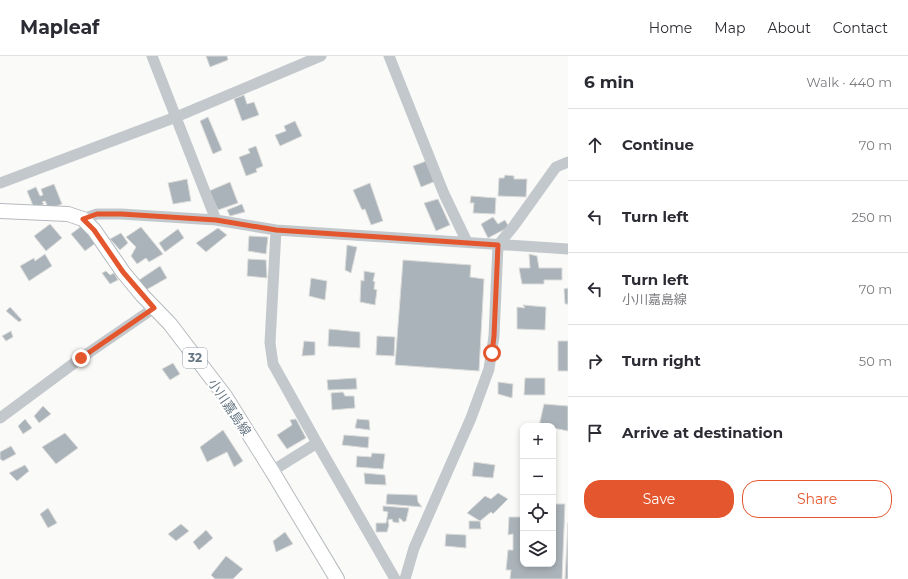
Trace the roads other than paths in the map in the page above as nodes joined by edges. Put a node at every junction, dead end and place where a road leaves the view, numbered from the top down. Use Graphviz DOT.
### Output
graph roads {
  1 [pos="152,56"];
  2 [pos="321,56"];
  3 [pos="390,56"];
  4 [pos="176,117"];
  5 [pos="568,162"];
  6 [pos="0,183"];
  7 [pos="0,211"];
  8 [pos="83,219"];
  9 [pos="216,220"];
  10 [pos="276,230"];
  11 [pos="467,242"];
  12 [pos="498,245"];
  13 [pos="568,249"];
  14 [pos="154,308"];
  15 [pos="0,418"];
  16 [pos="317,443"];
  17 [pos="272,471"];
  18 [pos="337,579"];
  19 [pos="395,579"];
  20 [pos="406,579"];
  1 -- 4 [label="street"];
  2 -- 4 [label="street"];
  3 -- 11 [label="street"];
  4 -- 6 [label="street"];
  4 -- 9 [label="street"];
  5 -- 12 [label="street"];
  7 -- 8 [label="main road"];
  8 -- 9 [label="street"];
  8 -- 14 [label="main road, 小川嘉島線 / 32"];
  9 -- 10 [label="street"];
  10 -- 11 [label="street"];
  10 -- 16 [label="street"];
  11 -- 12 [label="street"];
  12 -- 13 [label="street"];
  12 -- 20 [label="street"];
  14 -- 15 [label="street"];
  14 -- 17 [label="main road, 小川嘉島線 / 32"];
  16 -- 17 [label="street"];
  16 -- 19 [label="street"];
  17 -- 18 [label="main road, 小川嘉島線 / 32"];
}
